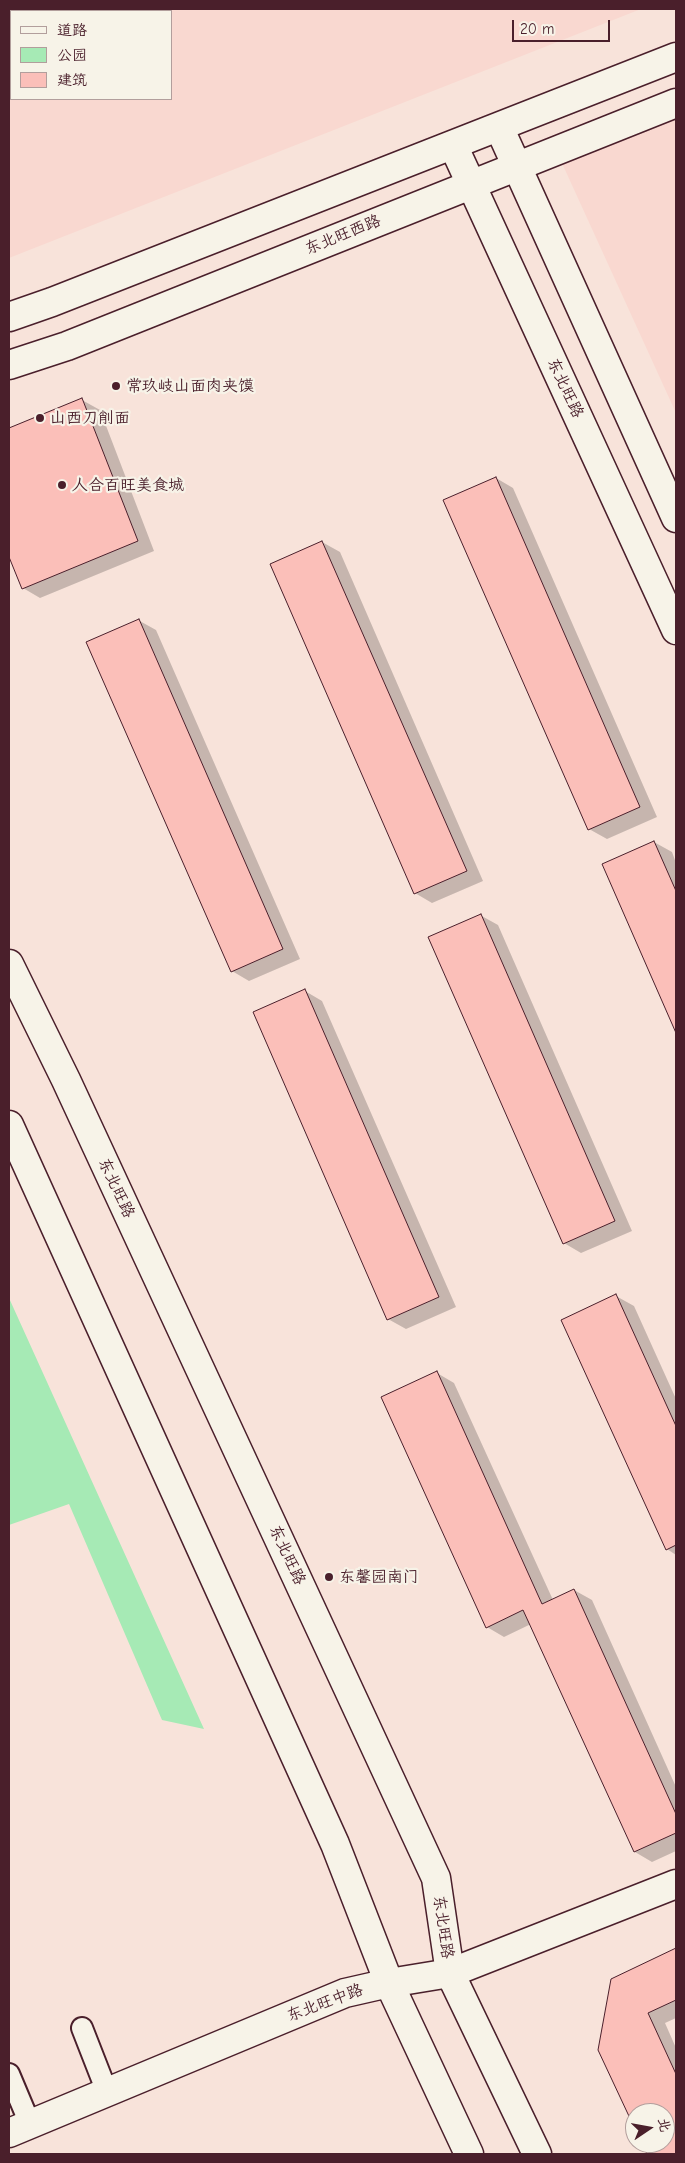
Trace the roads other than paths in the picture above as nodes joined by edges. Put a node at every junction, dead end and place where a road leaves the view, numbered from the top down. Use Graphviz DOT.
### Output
graph roads {
  1 [pos="676,57"];
  2 [pos="676,103"];
  3 [pos="499,127"];
  4 [pos="453,145"];
  5 [pos="516,166"];
  6 [pos="471,184"];
  7 [pos="9,317"];
  8 [pos="9,365"];
  9 [pos="676,518"];
  10 [pos="676,630"];
  11 [pos="9,964"];
  12 [pos="9,1125"];
  13 [pos="676,1884"];
  14 [pos="450,1973"];
  15 [pos="389,1983"];
  16 [pos="82,2028"];
  17 [pos="9,2074"];
  18 [pos="107,2092"];
  19 [pos="20,2128"];
  20 [pos="469,2154"];
  21 [pos="537,2154"];
  1 -- 3 [label="street"];
  2 -- 5 [label="street, 东北旺西路"];
  3 -- 4 [label="street"];
  3 -- 5 [label="street"];
  4 -- 6 [label="street, 东北旺路"];
  4 -- 7 [label="street"];
  5 -- 6 [label="street, 东北旺西路"];
  5 -- 9 [label="street"];
  6 -- 8 [label="street, 东北旺西路"];
  6 -- 10 [label="street, 东北旺路"];
  11 -- 14 [label="street, 东北旺路"];
  12 -- 15 [label="street"];
  13 -- 14 [label="street, 东北旺中路"];
  14 -- 15 [label="street, 东北旺中路"];
  14 -- 21 [label="street, 东北旺路"];
  15 -- 18 [label="street, 东北旺中路"];
  15 -- 20 [label="street"];
  16 -- 18 [label="lane"];
  17 -- 19 [label="lane"];
  18 -- 19 [label="street, 东北旺中路"];
}
